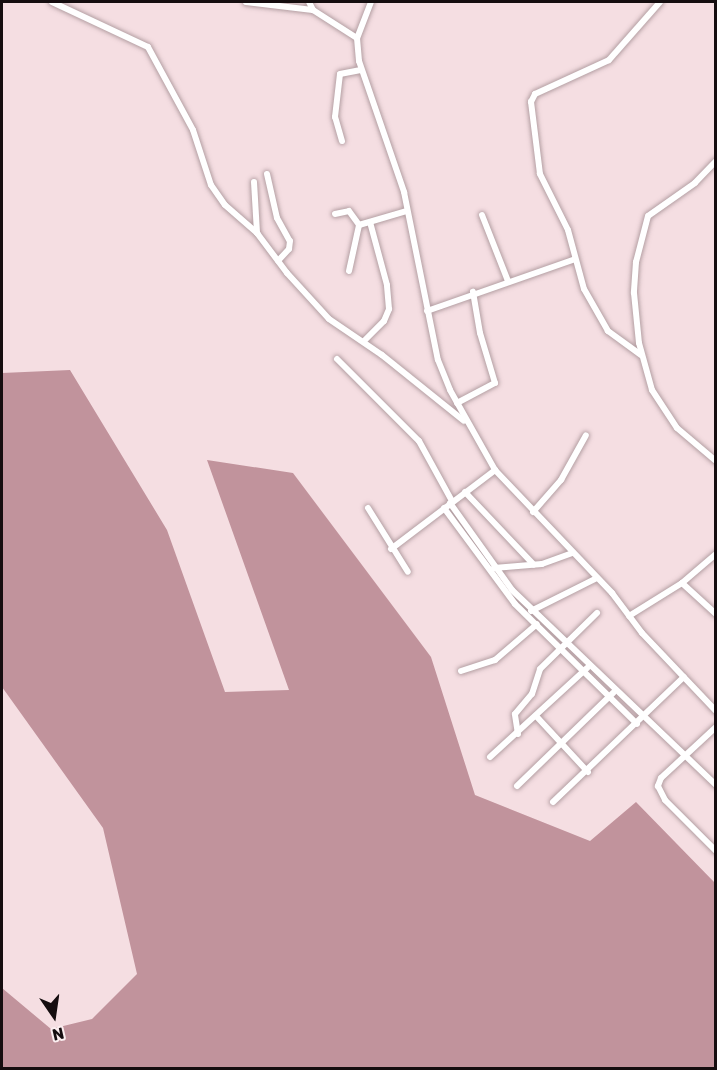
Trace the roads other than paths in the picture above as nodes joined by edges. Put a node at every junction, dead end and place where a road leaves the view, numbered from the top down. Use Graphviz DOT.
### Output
graph roads {
  1 [pos="52,2"];
  2 [pos="246,2"];
  3 [pos="309,2"];
  4 [pos="371,2"];
  5 [pos="660,2"];
  6 [pos="313,10"];
  7 [pos="357,38"];
  8 [pos="361,70"];
  9 [pos="342,141"];
  10 [pos="716,161"];
  11 [pos="267,174"];
  12 [pos="254,182"];
  13 [pos="407,212"];
  14 [pos="335,214"];
  15 [pos="482,214"];
  16 [pos="370,222"];
  17 [pos="359,225"];
  18 [pos="257,233"];
  19 [pos="573,260"];
  20 [pos="278,261"];
  21 [pos="349,271"];
  22 [pos="508,281"];
  23 [pos="473,292"];
  24 [pos="427,311"];
  25 [pos="364,341"];
  26 [pos="641,355"];
  27 [pos="338,359"];
  28 [pos="458,403"];
  29 [pos="466,422"];
  30 [pos="586,435"];
  31 [pos="716,462"];
  32 [pos="495,470"];
  33 [pos="465,492"];
  34 [pos="449,504"];
  35 [pos="368,508"];
  36 [pos="533,512"];
  37 [pos="391,549"];
  38 [pos="573,553"];
  39 [pos="716,554"];
  40 [pos="534,566"];
  41 [pos="491,568"];
  42 [pos="408,572"];
  43 [pos="597,578"];
  44 [pos="682,583"];
  45 [pos="532,610"];
  46 [pos="597,613"];
  47 [pos="524,614"];
  48 [pos="716,614"];
  49 [pos="629,616"];
  50 [pos="537,624"];
  51 [pos="564,644"];
  52 [pos="587,668"];
  53 [pos="461,671"];
  54 [pos="684,677"];
  55 [pos="612,693"];
  56 [pos="716,711"];
  57 [pos="537,717"];
  58 [pos="642,718"];
  59 [pos="637,724"];
  60 [pos="716,727"];
  61 [pos="518,734"];
  62 [pos="562,744"];
  63 [pos="687,757"];
  64 [pos="490,758"];
  65 [pos="588,772"];
  66 [pos="716,785"];
  67 [pos="517,786"];
  68 [pos="553,802"];
  69 [pos="716,850"];
  1 -- 18 [label="street"];
  2 -- 6 [label="street"];
  3 -- 6 [label="street"];
  4 -- 7 [label="street"];
  5 -- 19 [label="street"];
  6 -- 7 [label="street"];
  7 -- 8 [label="street"];
  8 -- 9 [label="street"];
  8 -- 13 [label="street"];
  10 -- 26 [label="street"];
  11 -- 20 [label="street"];
  12 -- 18 [label="street"];
  13 -- 16 [label="street"];
  13 -- 24 [label="street"];
  14 -- 17 [label="street"];
  15 -- 22 [label="street"];
  16 -- 17 [label="street"];
  16 -- 25 [label="street"];
  17 -- 21 [label="street"];
  18 -- 20 [label="street"];
  19 -- 22 [label="street"];
  19 -- 26 [label="street"];
  20 -- 25 [label="street"];
  22 -- 23 [label="street"];
  23 -- 24 [label="street"];
  23 -- 28 [label="street"];
  24 -- 28 [label="street"];
  25 -- 29 [label="street"];
  26 -- 31 [label="street"];
  27 -- 34 [label="street"];
  28 -- 29 [label="street"];
  29 -- 32 [label="street"];
  30 -- 36 [label="street"];
  32 -- 33 [label="street"];
  32 -- 36 [label="street"];
  33 -- 34 [label="street"];
  33 -- 40 [label="street"];
  34 -- 37 [label="street"];
  34 -- 41 [label="street"];
  35 -- 37 [label="street"];
  36 -- 38 [label="street"];
  37 -- 42 [label="street"];
  38 -- 40 [label="street"];
  38 -- 43 [label="street"];
  39 -- 44 [label="street"];
  40 -- 41 [label="street"];
  41 -- 45 [label="street"];
  41 -- 47 [label="street"];
  43 -- 45 [label="street"];
  43 -- 49 [label="street"];
  44 -- 48 [label="street"];
  44 -- 49 [label="street"];
  45 -- 47 [label="street"];
  45 -- 51 [label="street"];
  46 -- 51 [label="street"];
  47 -- 50 [label="street"];
  49 -- 54 [label="street"];
  50 -- 51 [label="street"];
  50 -- 53 [label="street"];
  51 -- 52 [label="street"];
  51 -- 61 [label="street"];
  52 -- 55 [label="street"];
  52 -- 57 [label="street"];
  54 -- 56 [label="street"];
  54 -- 58 [label="street"];
  55 -- 58 [label="street"];
  55 -- 59 [label="street"];
  55 -- 62 [label="street"];
  57 -- 61 [label="street"];
  57 -- 62 [label="street"];
  58 -- 59 [label="street"];
  58 -- 63 [label="street"];
  59 -- 65 [label="street"];
  60 -- 63 [label="street"];
  61 -- 64 [label="street"];
  62 -- 65 [label="street"];
  62 -- 67 [label="street"];
  63 -- 66 [label="street"];
  63 -- 69 [label="street"];
  65 -- 68 [label="street"];
}
